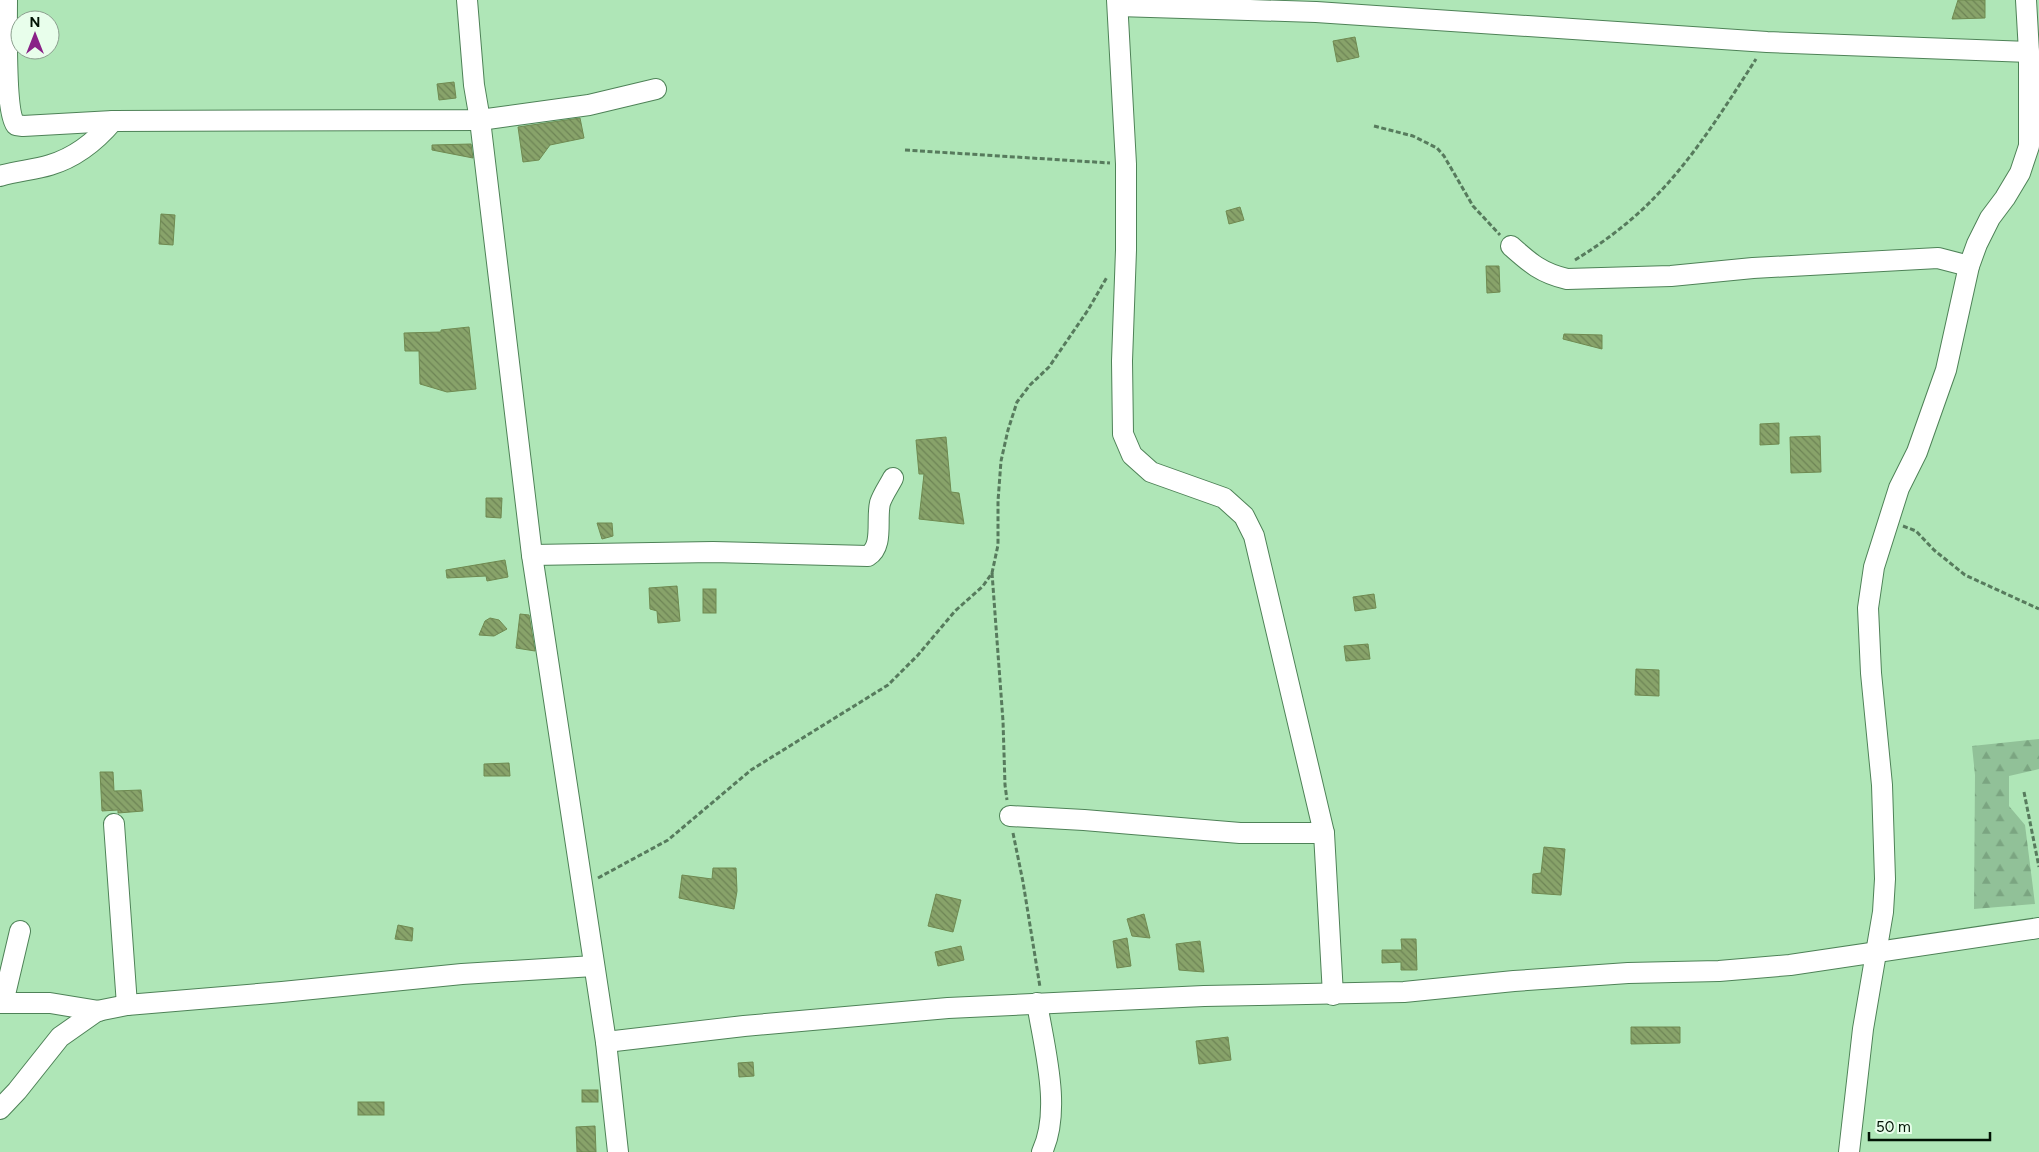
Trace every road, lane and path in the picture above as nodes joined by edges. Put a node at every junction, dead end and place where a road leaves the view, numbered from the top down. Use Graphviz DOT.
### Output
graph roads {
  1 [pos="7,0"];
  2 [pos="467,0"];
  3 [pos="2026,0"];
  4 [pos="1118,3"];
  5 [pos="1767,42"];
  6 [pos="2029,52"];
  7 [pos="4,77"];
  8 [pos="656,89"];
  9 [pos="113,120"];
  10 [pos="480,120"];
  11 [pos="1374,126"];
  12 [pos="2034,141"];
  13 [pos="905,150"];
  14 [pos="1126,164"];
  15 [pos="0,176"];
  16 [pos="1511,246"];
  17 [pos="1574,261"];
  18 [pos="1969,266"];
  19 [pos="1110,274"];
  20 [pos="893,478"];
  21 [pos="1888,523"];
  22 [pos="532,555"];
  23 [pos="992,573"];
  24 [pos="2039,609"];
  25 [pos="2024,792"];
  26 [pos="1010,816"];
  27 [pos="114,824"];
  28 [pos="1324,834"];
  29 [pos="2039,867"];
  30 [pos="582,886"];
  31 [pos="2039,928"];
  32 [pos="20,931"];
  33 [pos="1876,952"];
  34 [pos="594,966"];
  35 [pos="1333,995"];
  36 [pos="1040,1002"];
  37 [pos="1,1003"];
  38 [pos="127,1004"];
  39 [pos="99,1011"];
  40 [pos="606,1042"];
  41 [pos="0,1109"];
  42 [pos="618,1152"];
  43 [pos="1042,1152"];
  44 [pos="1849,1152"];
  1 -- 7 [label="street"];
  2 -- 10 [label="street"];
  3 -- 6 [label="street"];
  4 -- 5 [label="street"];
  4 -- 14 [label="street"];
  5 -- 6 [label="street"];
  5 -- 17 [label="path"];
  6 -- 12 [label="street"];
  7 -- 9 [label="street"];
  8 -- 10 [label="street"];
  9 -- 10 [label="street"];
  9 -- 15 [label="street"];
  10 -- 22 [label="street"];
  11 -- 16 [label="path"];
  12 -- 18 [label="street"];
  13 -- 14 [label="path"];
  14 -- 28 [label="street"];
  16 -- 18 [label="street"];
  18 -- 21 [label="street"];
  19 -- 23 [label="path"];
  20 -- 22 [label="street"];
  21 -- 24 [label="path"];
  21 -- 33 [label="street"];
  22 -- 30 [label="street"];
  23 -- 26 [label="path"];
  23 -- 30 [label="path"];
  25 -- 29 [label="path"];
  26 -- 28 [label="street"];
  26 -- 36 [label="path"];
  27 -- 38 [label="street"];
  28 -- 35 [label="street"];
  30 -- 34 [label="street"];
  31 -- 33 [label="street"];
  32 -- 37 [label="street"];
  33 -- 35 [label="street"];
  33 -- 44 [label="street"];
  34 -- 38 [label="street"];
  34 -- 40 [label="street"];
  35 -- 36 [label="street"];
  36 -- 40 [label="street"];
  36 -- 43 [label="street"];
  37 -- 39 [label="street"];
  38 -- 39 [label="street"];
  39 -- 41 [label="street"];
  40 -- 42 [label="street"];
}
